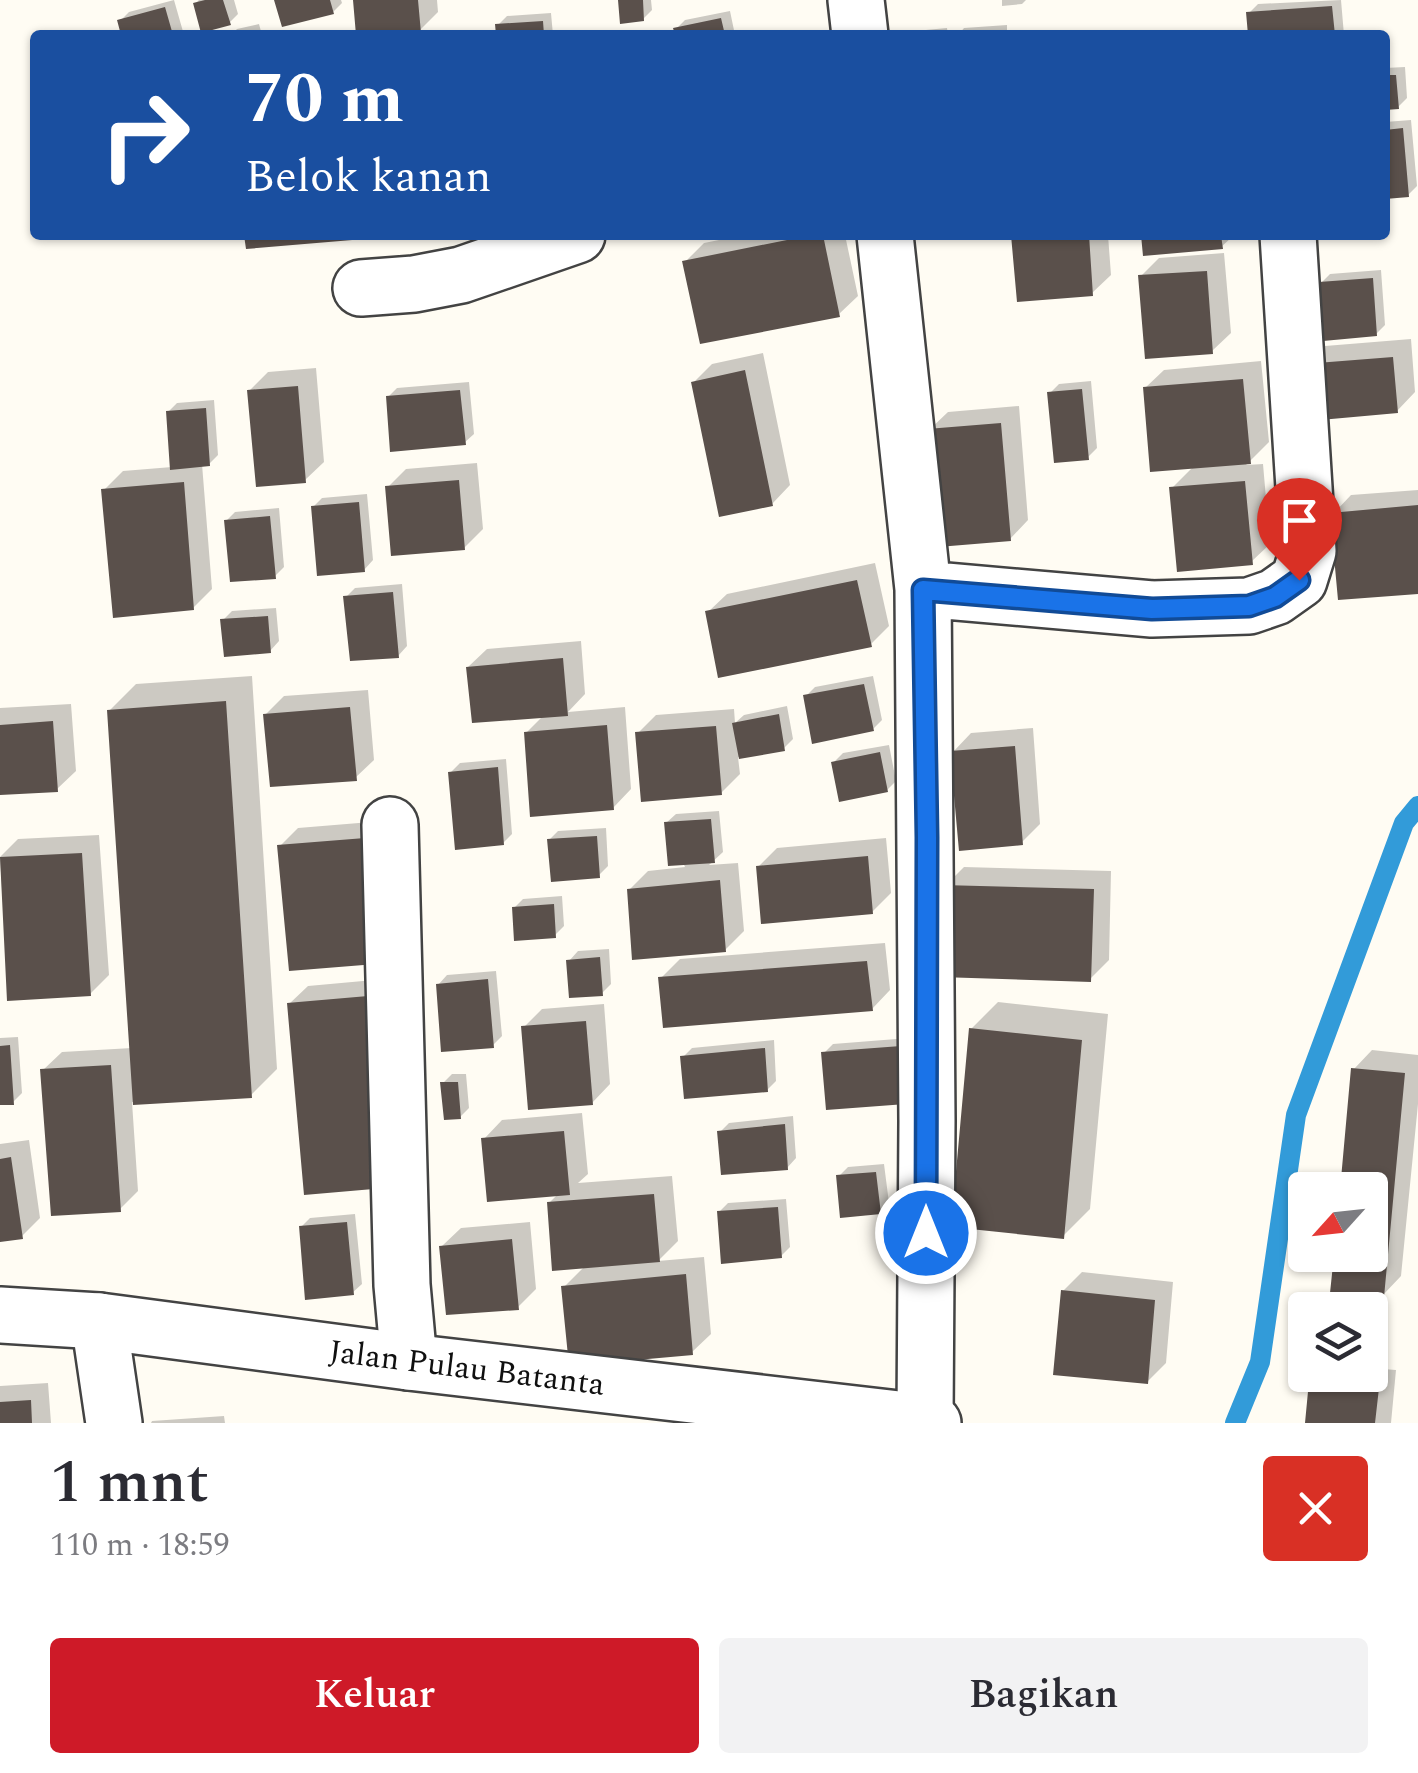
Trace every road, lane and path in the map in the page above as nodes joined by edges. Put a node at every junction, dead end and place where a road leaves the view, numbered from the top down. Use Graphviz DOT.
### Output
graph roads {
  1 [pos="856,0"];
  2 [pos="859,30"];
  3 [pos="563,240"];
  4 [pos="886,240"];
  5 [pos="1288,240"];
  6 [pos="361,288"];
  7 [pos="923,590"];
  8 [pos="390,826"];
  9 [pos="0,1315"];
  10 [pos="99,1320"];
  11 [pos="410,1362"];
  12 [pos="929,1422"];
  13 [pos="114,1423"];
  1 -- 2 [label="street"];
  3 -- 6 [label="street"];
  4 -- 7 [label="street"];
  5 -- 7 [label="street"];
  7 -- 12 [label="street"];
  8 -- 11 [label="street"];
  9 -- 10 [label="street, Jalan Pulau Batanta"];
  10 -- 11 [label="street, Jalan Pulau Batanta"];
  10 -- 13 [label="street"];
  11 -- 12 [label="street, Jalan Pulau Batanta"];
}
